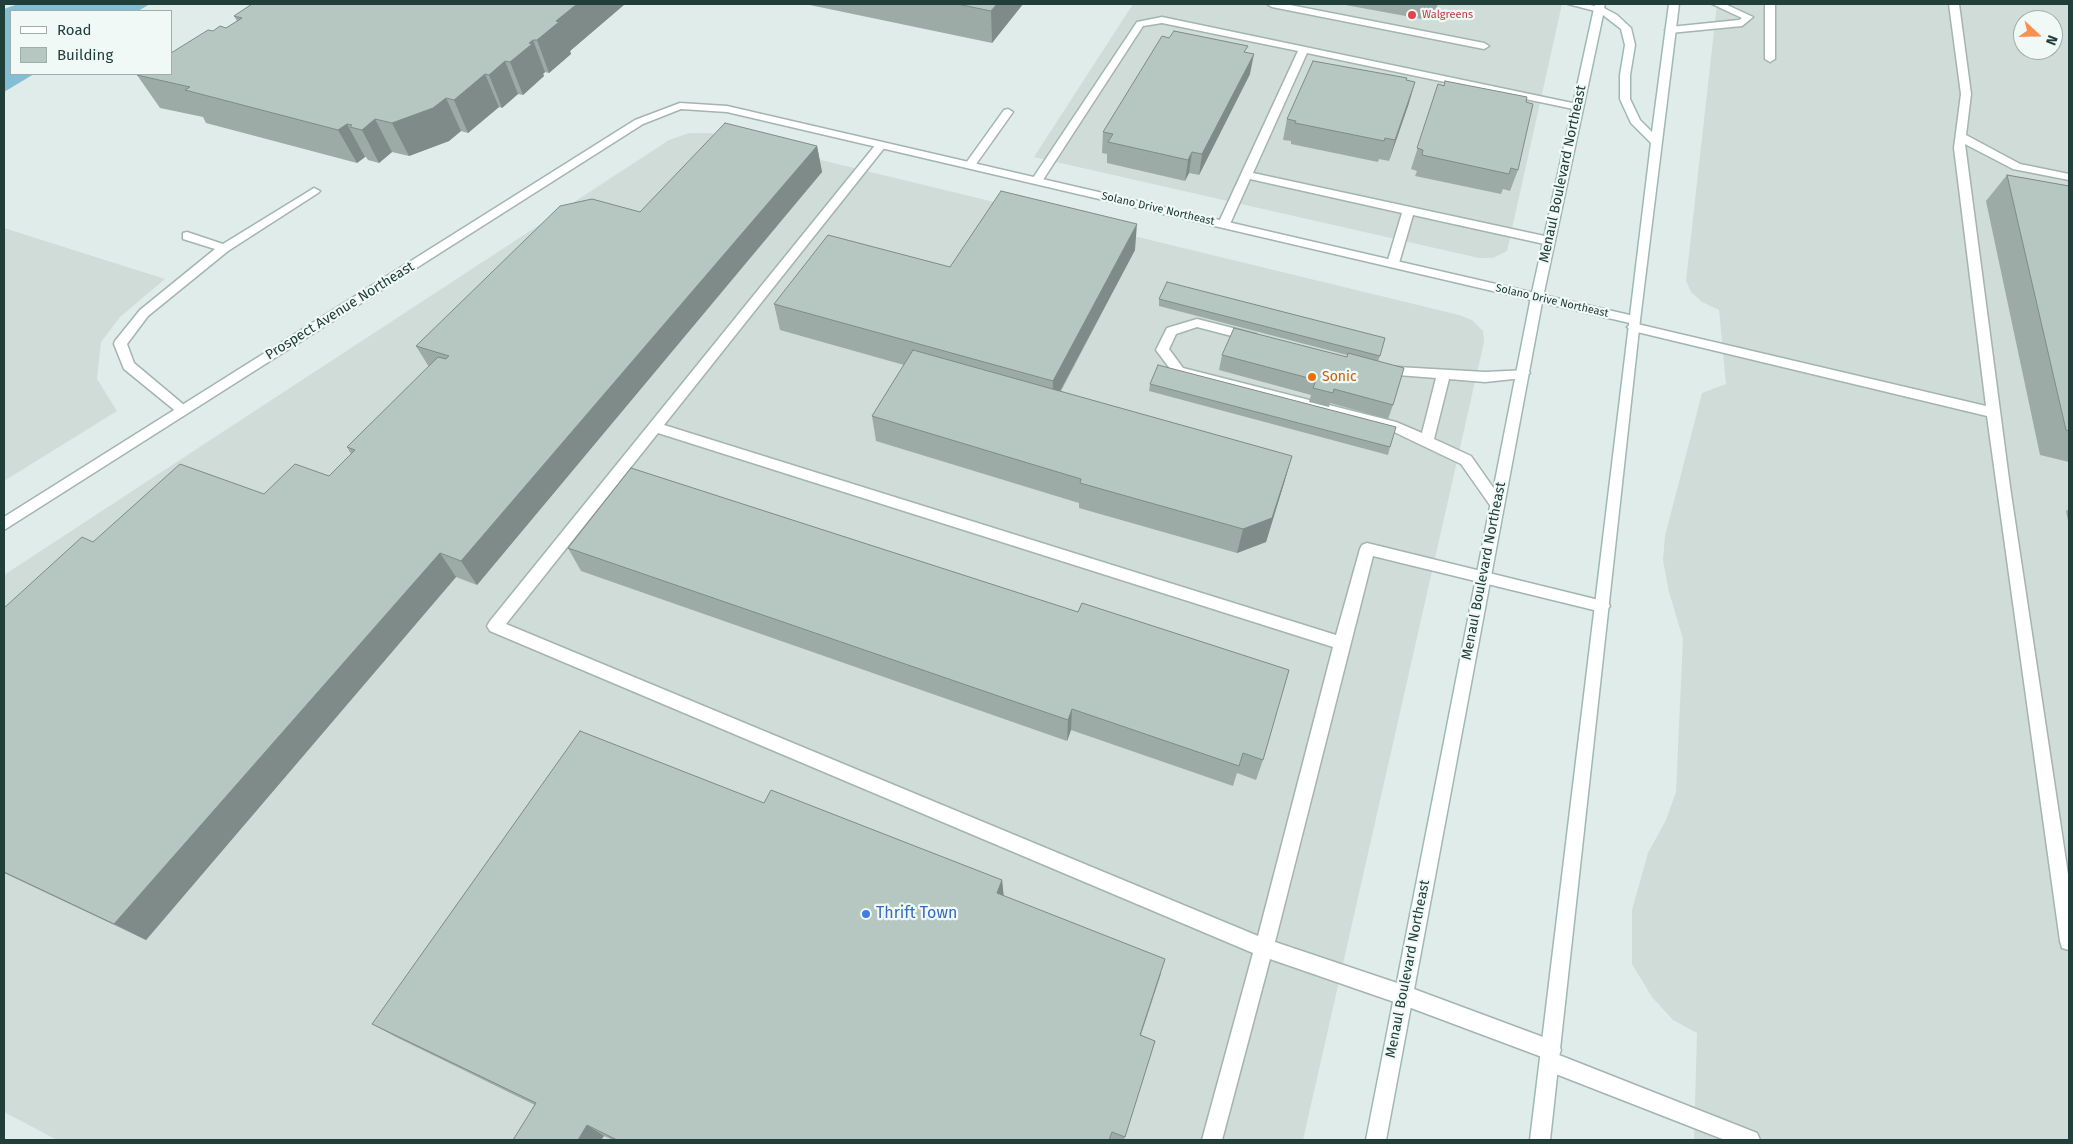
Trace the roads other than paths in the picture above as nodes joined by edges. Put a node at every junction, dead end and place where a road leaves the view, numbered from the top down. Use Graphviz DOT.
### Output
graph roads {
  1 [pos="1272,4"];
  2 [pos="1573,4"];
  3 [pos="1674,4"];
  4 [pos="1717,4"];
  5 [pos="1770,4"];
  6 [pos="1954,4"];
  7 [pos="1599,6"];
  8 [pos="1758,22"];
  9 [pos="1670,30"];
  10 [pos="1484,46"];
  11 [pos="1304,50"];
  12 [pos="1770,59"];
  13 [pos="680,106"];
  14 [pos="1578,107"];
  15 [pos="1008,112"];
  16 [pos="1959,136"];
  17 [pos="1656,142"];
  18 [pos="881,144"];
  19 [pos="970,165"];
  20 [pos="1246,175"];
  21 [pos="2069,177"];
  22 [pos="1037,181"];
  23 [pos="314,191"];
  24 [pos="1409,210"];
  25 [pos="1224,224"];
  26 [pos="187,236"];
  27 [pos="1549,240"];
  28 [pos="224,248"];
  29 [pos="1393,264"];
  30 [pos="1537,297"];
  31 [pos="1634,323"];
  32 [pos="1262,340"];
  33 [pos="1374,368"];
  34 [pos="1523,373"];
  35 [pos="1444,374"];
  36 [pos="183,410"];
  37 [pos="1994,413"];
  38 [pos="655,427"];
  39 [pos="1426,442"];
  40 [pos="1498,504"];
  41 [pos="4,524"];
  42 [pos="1483,578"];
  43 [pos="1602,606"];
  44 [pos="1342,643"];
  45 [pos="2069,941"];
  46 [pos="1264,948"];
  47 [pos="1403,995"];
  48 [pos="1551,1056"];
  49 [pos="1212,1140"];
  50 [pos="1376,1140"];
  51 [pos="1540,1140"];
  52 [pos="1750,1140"];
  1 -- 10 [label="main road"];
  2 -- 7 [label="main road"];
  3 -- 9 [label="main road"];
  4 -- 8 [label="main road"];
  5 -- 8 [label="main road"];
  6 -- 16 [label="main road"];
  7 -- 14 [label="main road, Menaul Boulevard Northeast"];
  7 -- 17 [label="main road"];
  8 -- 9 [label="main road"];
  8 -- 12 [label="main road"];
  9 -- 17 [label="main road"];
  11 -- 14 [label="main road"];
  11 -- 20 [label="main road"];
  11 -- 22 [label="main road"];
  13 -- 18 [label="main road, Solano Drive Northeast"];
  13 -- 36 [label="main road, Prospect Avenue Northeast"];
  14 -- 27 [label="main road, Menaul Boulevard Northeast"];
  15 -- 19 [label="main road"];
  16 -- 21 [label="main road"];
  16 -- 37 [label="main road"];
  17 -- 31 [label="main road"];
  18 -- 19 [label="main road, Solano Drive Northeast"];
  18 -- 38 [label="main road"];
  19 -- 22 [label="main road, Solano Drive Northeast"];
  20 -- 24 [label="main road"];
  20 -- 25 [label="main road"];
  22 -- 25 [label="main road, Solano Drive Northeast"];
  23 -- 28 [label="main road"];
  24 -- 27 [label="main road"];
  24 -- 29 [label="main road"];
  25 -- 29 [label="main road, Solano Drive Northeast"];
  26 -- 28 [label="main road"];
  27 -- 30 [label="main road, Menaul Boulevard Northeast"];
  28 -- 36 [label="main road"];
  29 -- 30 [label="main road, Solano Drive Northeast"];
  30 -- 31 [label="main road, Solano Drive Northeast"];
  30 -- 34 [label="main road, Menaul Boulevard Northeast"];
  31 -- 37 [label="main road, Solano Drive Northeast"];
  31 -- 43 [label="main road"];
  32 -- 39 [label="main road"];
  33 -- 35 [label="main road"];
  34 -- 35 [label="main road"];
  34 -- 40 [label="main road, Menaul Boulevard Northeast"];
  35 -- 39 [label="main road"];
  36 -- 41 [label="main road, Prospect Avenue Northeast"];
  37 -- 45 [label="main road"];
  38 -- 44 [label="main road"];
  38 -- 46 [label="main road"];
  39 -- 40 [label="main road"];
  40 -- 42 [label="main road, Menaul Boulevard Northeast"];
  42 -- 43 [label="main road"];
  42 -- 44 [label="main road"];
  42 -- 47 [label="main road, Menaul Boulevard Northeast"];
  43 -- 48 [label="main road"];
  44 -- 46 [label="main road"];
  46 -- 47 [label="main road"];
  46 -- 49 [label="main road"];
  47 -- 48 [label="main road"];
  47 -- 50 [label="main road, Menaul Boulevard Northeast"];
  48 -- 51 [label="main road"];
  48 -- 52 [label="main road"];
}
